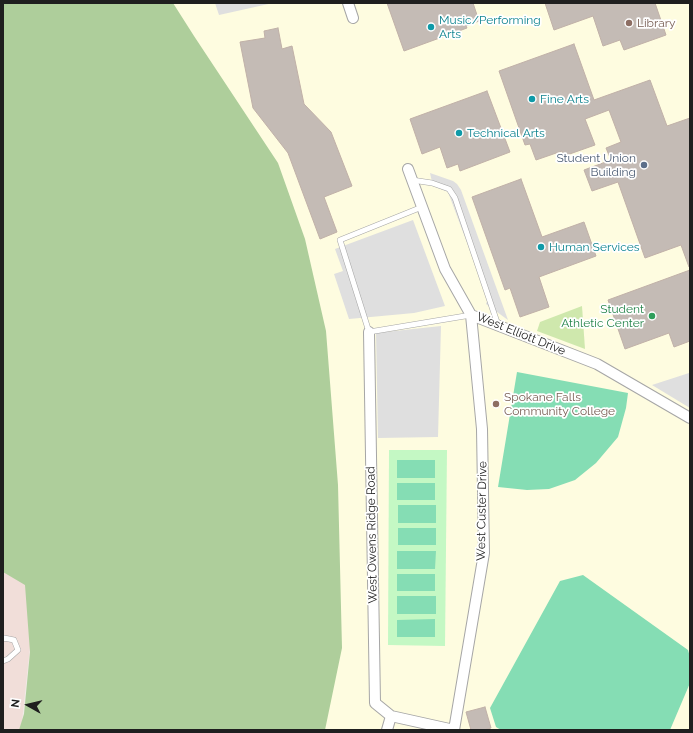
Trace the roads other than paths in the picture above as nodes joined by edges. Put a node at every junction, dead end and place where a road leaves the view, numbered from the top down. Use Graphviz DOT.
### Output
graph roads {
  1 [pos="348,3"];
  2 [pos="353,18"];
  3 [pos="408,169"];
  4 [pos="412,180"];
  5 [pos="422,207"];
  6 [pos="471,315"];
  7 [pos="499,326"];
  8 [pos="369,332"];
  9 [pos="690,418"];
  10 [pos="3,639"];
  11 [pos="3,661"];
  12 [pos="391,716"];
  13 [pos="387,730"];
  14 [pos="454,730"];
  1 -- 2 [label="street"];
  3 -- 4 [label="street, West Elliott Drive"];
  4 -- 5 [label="street, West Elliott Drive"];
  4 -- 7 [label="lane"];
  5 -- 6 [label="street, West Elliott Drive"];
  5 -- 8 [label="lane"];
  6 -- 7 [label="street, West Elliott Drive"];
  6 -- 8 [label="lane"];
  6 -- 14 [label="street, West Custer Drive"];
  7 -- 9 [label="street, West Elliott Drive"];
  8 -- 12 [label="street, West Owens Ridge Road"];
  10 -- 11 [label="lane"];
  12 -- 13 [label="street"];
  12 -- 14 [label="street"];
}
